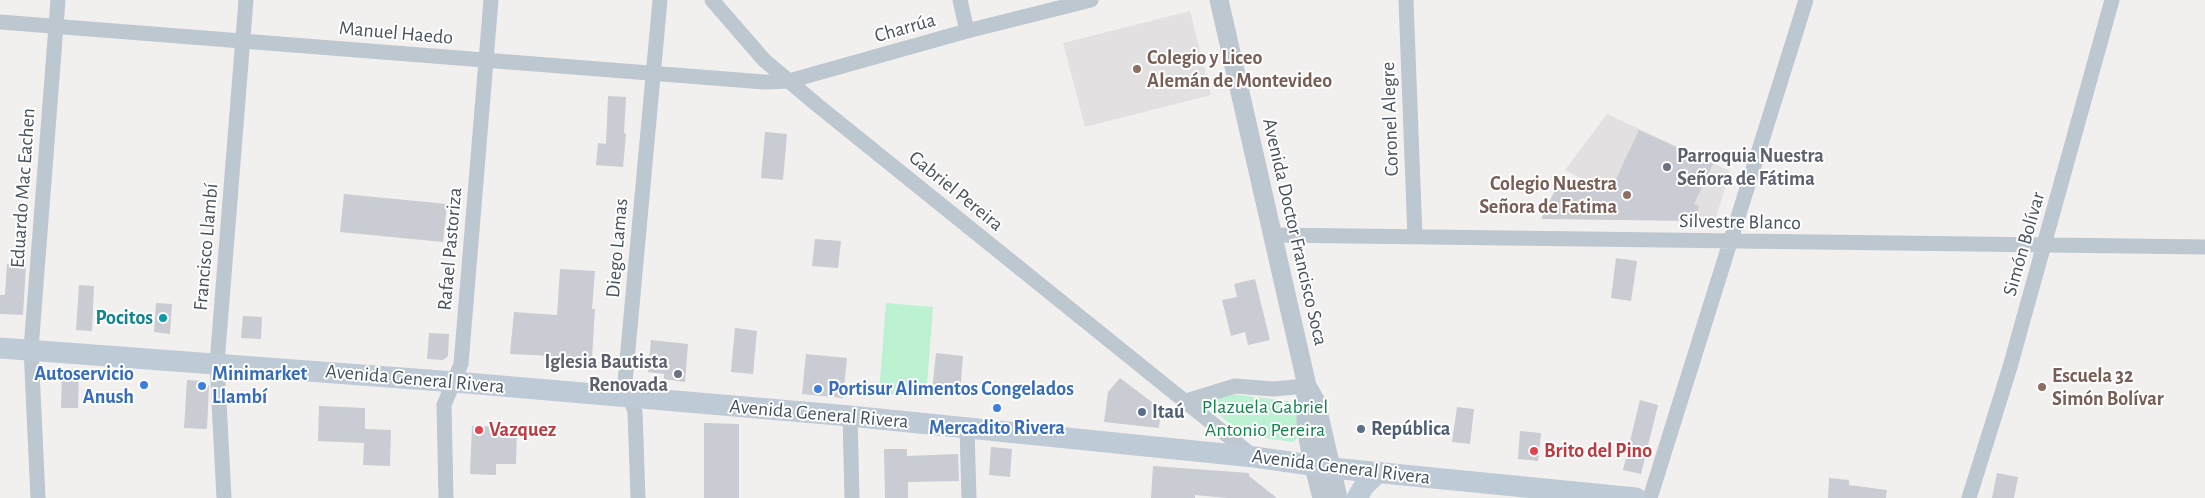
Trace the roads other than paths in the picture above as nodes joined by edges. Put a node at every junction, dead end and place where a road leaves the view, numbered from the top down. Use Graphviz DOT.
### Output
graph roads {
  1 [pos="58,0"];
  2 [pos="246,0"];
  3 [pos="491,0"];
  4 [pos="660,0"];
  5 [pos="712,0"];
  6 [pos="960,0"];
  7 [pos="1091,0"];
  8 [pos="1219,0"];
  9 [pos="1406,0"];
  10 [pos="1806,0"];
  11 [pos="2112,0"];
  12 [pos="0,22"];
  13 [pos="56,27"];
  14 [pos="967,31"];
  15 [pos="242,40"];
  16 [pos="486,60"];
  17 [pos="652,75"];
  18 [pos="789,81"];
  19 [pos="1274,235"];
  20 [pos="1415,237"];
  21 [pos="1729,242"];
  22 [pos="2045,244"];
  23 [pos="2205,248"];
  24 [pos="0,348"];
  25 [pos="31,349"];
  26 [pos="217,364"];
  27 [pos="455,382"];
  28 [pos="1307,386"];
  29 [pos="632,399"];
  30 [pos="1186,402"];
  31 [pos="850,416"];
  32 [pos="967,428"];
  33 [pos="1254,456"];
  34 [pos="1323,466"];
  35 [pos="1378,472"];
  36 [pos="38,498"];
  37 [pos="224,498"];
  38 [pos="446,498"];
  39 [pos="638,498"];
  40 [pos="852,498"];
  41 [pos="969,498"];
  42 [pos="1322,498"];
  43 [pos="1338,498"];
  44 [pos="1357,498"];
  45 [pos="1636,498"];
  46 [pos="1650,498"];
  47 [pos="1969,498"];
  1 -- 13 [label="street, Eduardo Mac Eachen"];
  2 -- 15 [label="street, Francisco Llambí"];
  3 -- 16 [label="street, Rafael Pastoriza"];
  4 -- 17 [label="street, Diego Lamas"];
  5 -- 18 [label="street, Gabriel Pereira"];
  6 -- 14 [label="street"];
  7 -- 14 [label="street, Charrúa"];
  8 -- 19 [label="street, Avenida Doctor Francisco Soca"];
  9 -- 20 [label="street, Coronel Alegre"];
  10 -- 21 [label="street"];
  11 -- 22 [label="street, Simón Bolívar"];
  12 -- 13 [label="street, Manuel Haedo"];
  13 -- 15 [label="street, Manuel Haedo"];
  13 -- 25 [label="street, Eduardo Mac Eachen"];
  14 -- 18 [label="street, Charrúa"];
  15 -- 16 [label="street, Manuel Haedo"];
  15 -- 26 [label="street, Francisco Llambí"];
  16 -- 17 [label="street, Manuel Haedo"];
  16 -- 27 [label="street, Rafael Pastoriza"];
  17 -- 18 [label="street, Manuel Haedo"];
  17 -- 29 [label="street, Diego Lamas"];
  18 -- 30 [label="street, Gabriel Pereira"];
  19 -- 20 [label="street, Silvestre Blanco"];
  19 -- 28 [label="street, Avenida Doctor Francisco Soca"];
  20 -- 21 [label="street, Silvestre Blanco"];
  21 -- 22 [label="street, Silvestre Blanco"];
  21 -- 46 [label="street"];
  22 -- 23 [label="street, Silvestre Blanco"];
  22 -- 47 [label="street, Simón Bolívar"];
  24 -- 25 [label="main road, Avenida General Rivera"];
  25 -- 26 [label="main road, Avenida General Rivera"];
  25 -- 36 [label="street, Eduardo Mac Eachen"];
  26 -- 27 [label="main road, Avenida General Rivera"];
  26 -- 37 [label="street, Francisco Llambí"];
  27 -- 29 [label="main road, Avenida General Rivera"];
  27 -- 38 [label="street, Rafael Pastoriza"];
  28 -- 30 [label="street"];
  28 -- 34 [label="street, Avenida Doctor Francisco Soca"];
  29 -- 31 [label="main road, Avenida General Rivera"];
  29 -- 39 [label="street, Diego Lamas"];
  30 -- 33 [label="street, Gabriel Pereira"];
  31 -- 32 [label="main road, Avenida General Rivera"];
  31 -- 40 [label="street"];
  32 -- 33 [label="main road, Avenida General Rivera"];
  32 -- 41 [label="street"];
  33 -- 34 [label="main road, Avenida General Rivera"];
  34 -- 35 [label="main road, Avenida General Rivera"];
  34 -- 42 [label="street, Avenida Doctor Francisco Soca"];
  34 -- 43 [label="street, Avenida Doctor Francisco Soca"];
  35 -- 44 [label="main road"];
  35 -- 45 [label="main road, Avenida General Rivera"];
}
